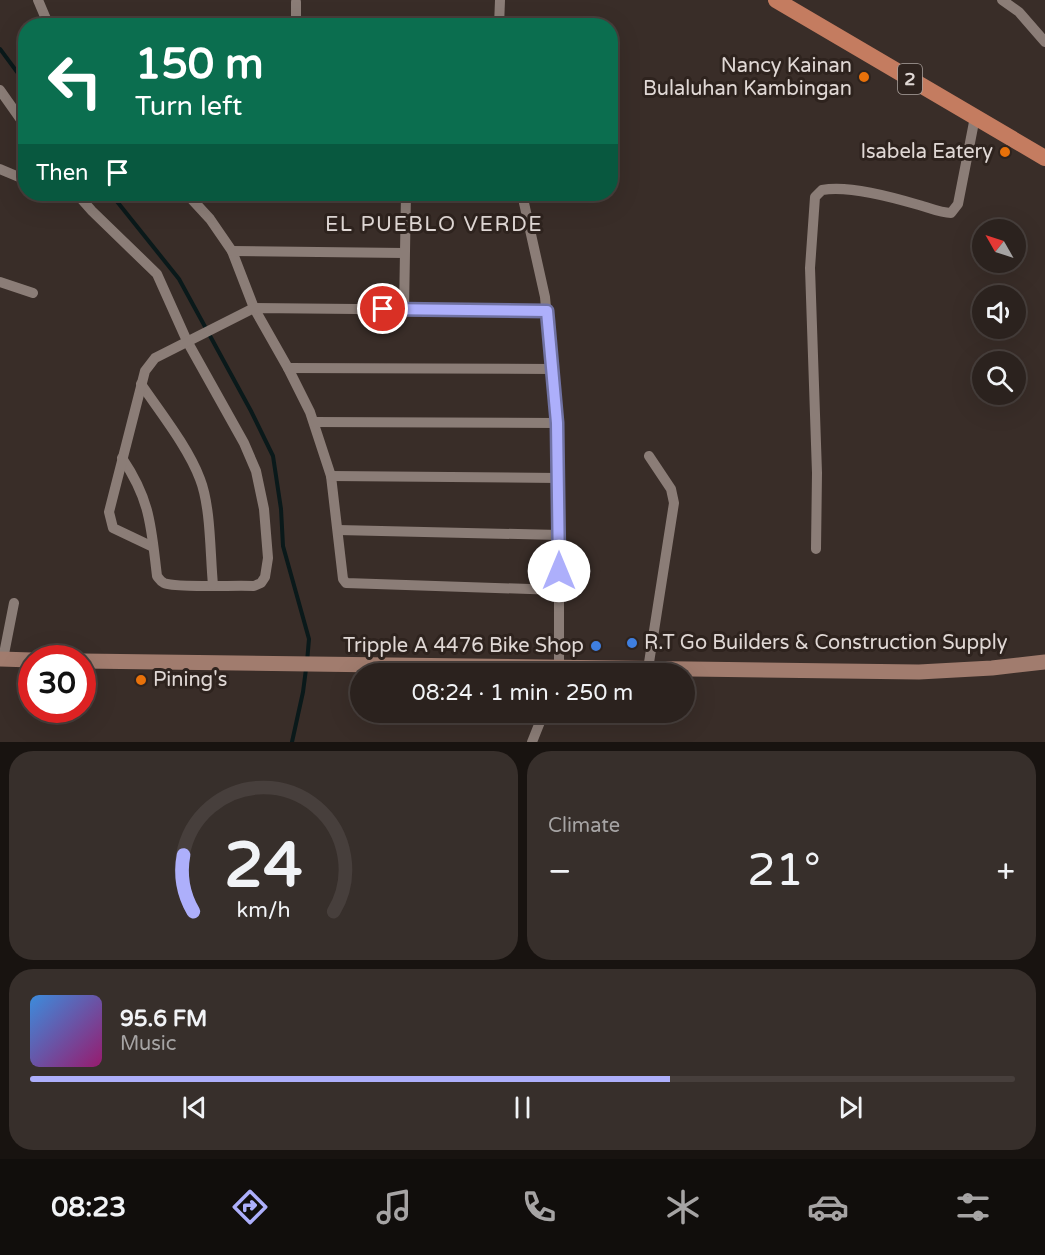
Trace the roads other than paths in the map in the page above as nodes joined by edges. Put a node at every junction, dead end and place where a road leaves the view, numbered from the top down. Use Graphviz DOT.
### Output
graph roads {
  1 [pos="38,0"];
  2 [pos="500,0"];
  3 [pos="776,0"];
  4 [pos="1007,1"];
  5 [pos="296,2"];
  6 [pos="46,18"];
  7 [pos="296,18"];
  8 [pos="499,18"];
  9 [pos="1045,42"];
  10 [pos="0,90"];
  11 [pos="18,116"];
  12 [pos="975,117"];
  13 [pos="1045,158"];
  14 [pos="0,169"];
  15 [pos="18,177"];
  16 [pos="84,201"];
  17 [pos="194,201"];
  18 [pos="406,201"];
  19 [pos="523,201"];
  20 [pos="232,251"];
  21 [pos="404,253"];
  22 [pos="0,282"];
  23 [pos="33,293"];
  24 [pos="254,308"];
  25 [pos="404,310"];
  26 [pos="547,311"];
  27 [pos="192,339"];
  28 [pos="288,368"];
  29 [pos="552,369"];
  30 [pos="141,384"];
  31 [pos="314,422"];
  32 [pos="557,423"];
  33 [pos="649,456"];
  34 [pos="122,458"];
  35 [pos="331,476"];
  36 [pos="559,478"];
  37 [pos="338,530"];
  38 [pos="560,535"];
  39 [pos="153,546"];
  40 [pos="816,549"];
  41 [pos="213,585"];
  42 [pos="559,590"];
  43 [pos="14,603"];
  44 [pos="2,659"];
  45 [pos="18,660"];
  46 [pos="96,661"];
  47 [pos="1045,662"];
  48 [pos="560,663"];
  49 [pos="649,663"];
  50 [pos="350,665"];
  51 [pos="695,669"];
  52 [pos="540,723"];
  53 [pos="532,742"];
  1 -- 6 [label="street"];
  2 -- 8 [label="street"];
  3 -- 12 [label="highway, 2"];
  4 -- 9 [label="street"];
  5 -- 7 [label="street"];
  10 -- 11 [label="street"];
  12 -- 13 [label="highway, 2"];
  12 -- 40 [label="street"];
  14 -- 15 [label="street"];
  16 -- 27 [label="street"];
  17 -- 20 [label="street"];
  18 -- 21 [label="street"];
  19 -- 26 [label="street"];
  20 -- 21 [label="street"];
  20 -- 24 [label="street"];
  21 -- 25 [label="street"];
  22 -- 23 [label="street"];
  24 -- 25 [label="street"];
  24 -- 27 [label="street"];
  24 -- 28 [label="street"];
  25 -- 26 [label="street"];
  26 -- 29 [label="street"];
  27 -- 30 [label="street"];
  27 -- 41 [label="street"];
  28 -- 29 [label="street"];
  28 -- 31 [label="street"];
  29 -- 32 [label="street"];
  30 -- 34 [label="street"];
  30 -- 41 [label="street"];
  31 -- 32 [label="street"];
  31 -- 35 [label="street"];
  32 -- 36 [label="street"];
  33 -- 49 [label="street"];
  34 -- 39 [label="street"];
  34 -- 39 [label="street"];
  35 -- 36 [label="street"];
  35 -- 37 [label="street"];
  36 -- 38 [label="street"];
  37 -- 38 [label="street"];
  37 -- 42 [label="street"];
  38 -- 42 [label="street"];
  39 -- 41 [label="street"];
  42 -- 48 [label="street"];
  43 -- 44 [label="street"];
  44 -- 45 [label="main road"];
  46 -- 50 [label="main road"];
  47 -- 51 [label="main road"];
  52 -- 53 [label="street"];
}
